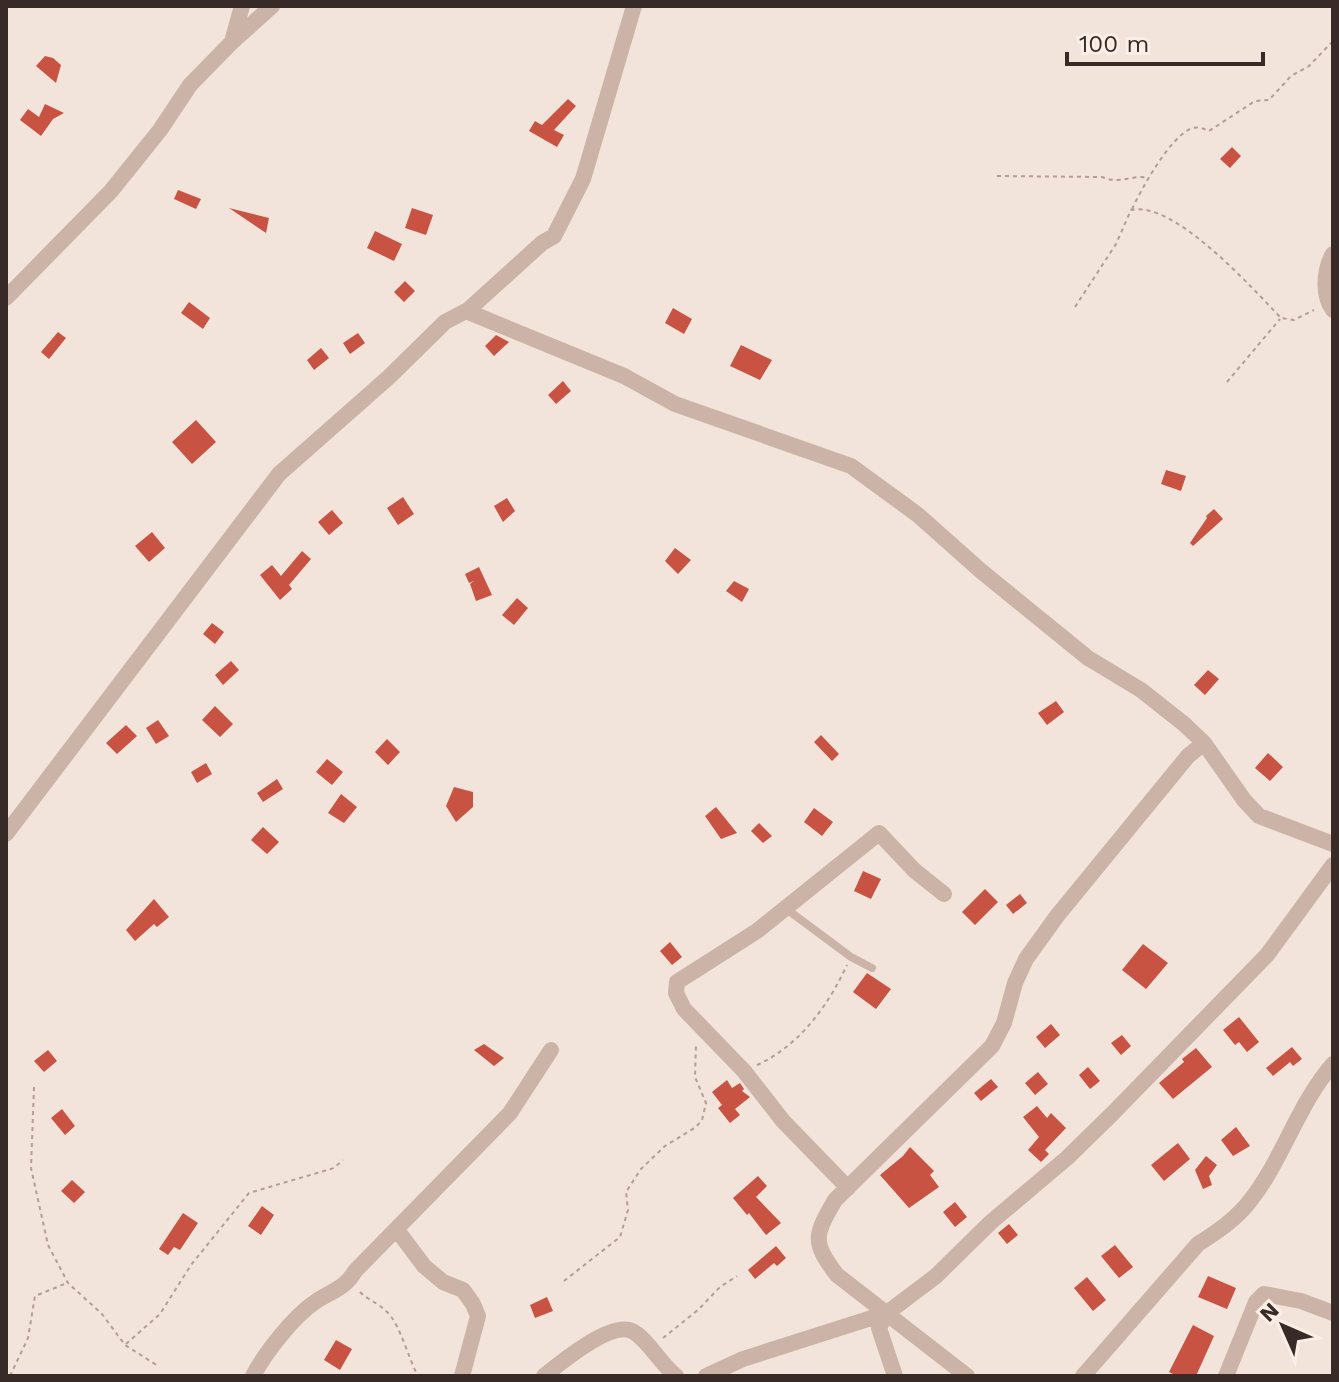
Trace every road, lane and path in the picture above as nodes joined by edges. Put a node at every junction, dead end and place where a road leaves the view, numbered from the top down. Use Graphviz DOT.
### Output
graph roads {
  1 [pos="242,6"];
  2 [pos="272,6"];
  3 [pos="634,6"];
  4 [pos="1333,41"];
  5 [pos="232,42"];
  6 [pos="997,176"];
  7 [pos="1149,178"];
  8 [pos="1131,210"];
  9 [pos="1333,254"];
  10 [pos="6,298"];
  11 [pos="1329,304"];
  12 [pos="1075,307"];
  13 [pos="467,311"];
  14 [pos="1281,318"];
  15 [pos="1227,382"];
  16 [pos="1204,743"];
  17 [pos="6,834"];
  18 [pos="1333,844"];
  19 [pos="1333,865"];
  20 [pos="944,894"];
  21 [pos="785,908"];
  22 [pos="851,957"];
  23 [pos="872,968"];
  24 [pos="692,1034"];
  25 [pos="551,1050"];
  26 [pos="1333,1064"];
  27 [pos="744,1071"];
  28 [pos="34,1087"];
  29 [pos="343,1160"];
  30 [pos="848,1188"];
  31 [pos="397,1230"];
  32 [pos="737,1276"];
  33 [pos="352,1277"];
  34 [pos="564,1281"];
  35 [pos="68,1283"];
  36 [pos="887,1313"];
  37 [pos="1333,1313"];
  38 [pos="125,1345"];
  39 [pos="650,1350"];
  40 [pos="158,1366"];
  41 [pos="10,1376"];
  42 [pos="253,1376"];
  43 [pos="418,1376"];
  44 [pos="462,1376"];
  45 [pos="544,1376"];
  46 [pos="676,1376"];
  47 [pos="706,1376"];
  48 [pos="895,1376"];
  49 [pos="967,1376"];
  50 [pos="1083,1376"];
  51 [pos="1226,1376"];
  1 -- 5 [label="street"];
  2 -- 5 [label="street"];
  3 -- 13 [label="street"];
  4 -- 7 [label="path"];
  5 -- 10 [label="street"];
  6 -- 7 [label="path"];
  7 -- 8 [label="path"];
  8 -- 12 [label="path"];
  8 -- 14 [label="path"];
  9 -- 11 [label="street"];
  11 -- 14 [label="path"];
  13 -- 16 [label="street"];
  13 -- 17 [label="street"];
  14 -- 15 [label="path"];
  16 -- 18 [label="street"];
  16 -- 30 [label="street"];
  19 -- 36 [label="street"];
  20 -- 21 [label="street"];
  21 -- 22 [label="lane"];
  21 -- 27 [label="street"];
  22 -- 23 [label="lane"];
  22 -- 27 [label="path"];
  24 -- 34 [label="path"];
  25 -- 31 [label="street"];
  26 -- 50 [label="street"];
  27 -- 30 [label="street"];
  28 -- 35 [label="path"];
  29 -- 38 [label="path"];
  30 -- 36 [label="street"];
  31 -- 33 [label="street"];
  31 -- 44 [label="street"];
  32 -- 39 [label="path"];
  33 -- 42 [label="street"];
  33 -- 43 [label="path"];
  35 -- 38 [label="path"];
  35 -- 41 [label="path"];
  36 -- 47 [label="street"];
  36 -- 48 [label="street"];
  36 -- 49 [label="street"];
  37 -- 51 [label="street"];
  38 -- 40 [label="path"];
  39 -- 45 [label="street"];
  39 -- 46 [label="street"];
}
